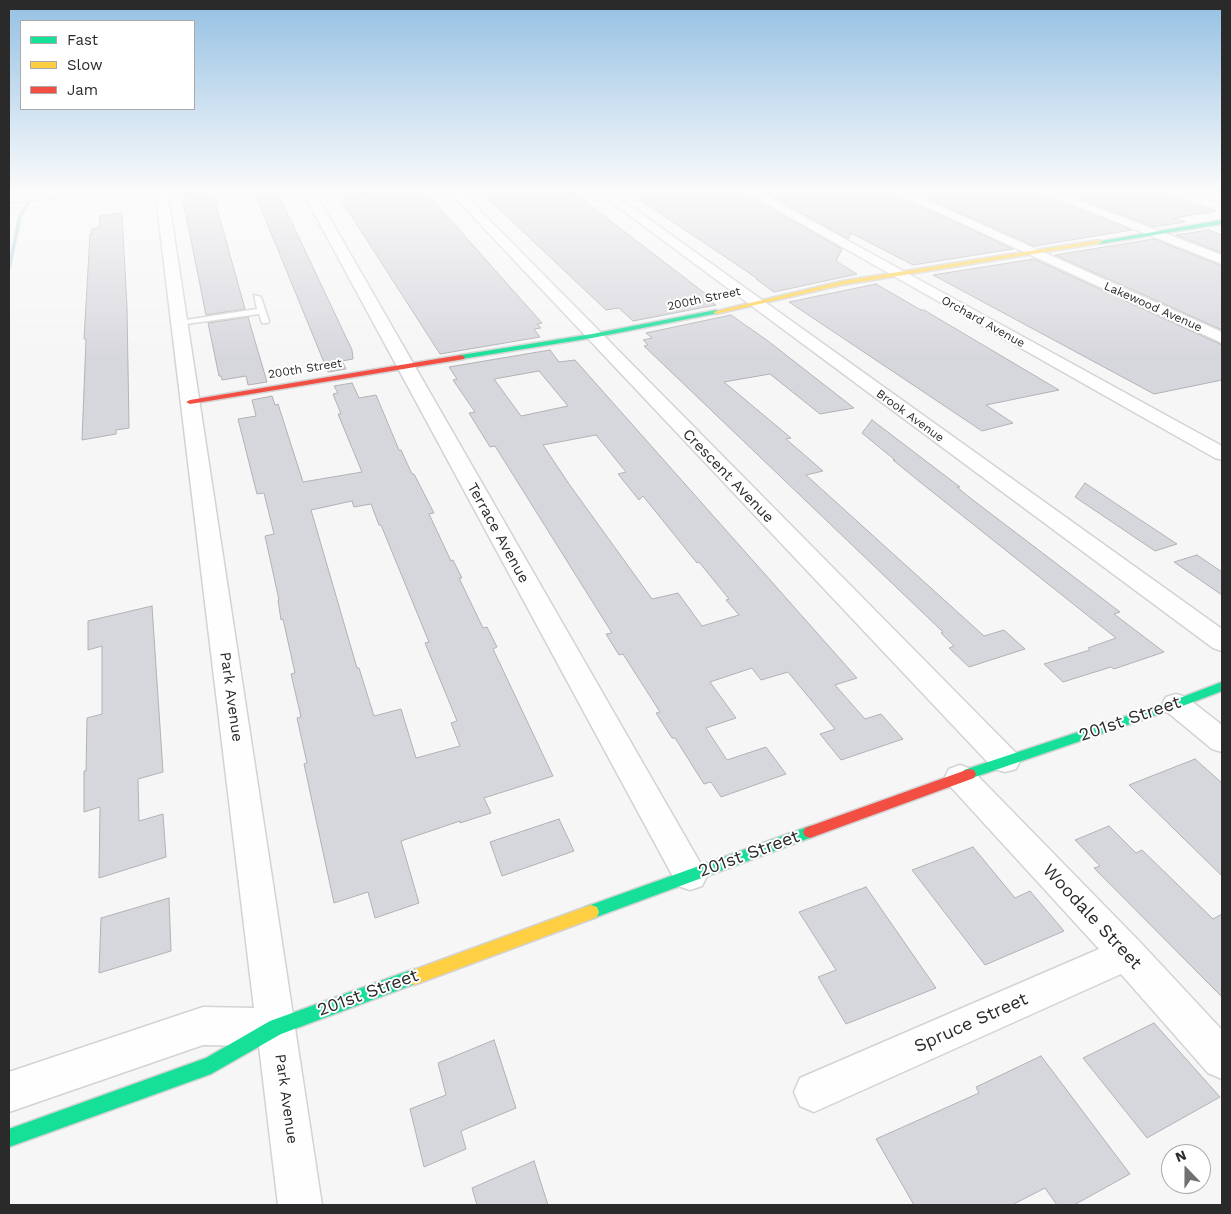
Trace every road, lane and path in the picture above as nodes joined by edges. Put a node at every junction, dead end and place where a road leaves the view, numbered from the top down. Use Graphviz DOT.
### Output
graph roads {
  1 [pos="169,246"];
  2 [pos="338,246"];
  3 [pos="506,246"];
  4 [pos="676,246"];
  5 [pos="846,246"];
  6 [pos="1018,246"];
  7 [pos="1075,246"];
  8 [pos="1184,246"];
  9 [pos="1032,252"];
  10 [pos="1222,260"];
  11 [pos="897,274"];
  12 [pos="257,297"];
  13 [pos="754,302"];
  14 [pos="262,311"];
  15 [pos="265,321"];
  16 [pos="180,322"];
  17 [pos="592,336"];
  18 [pos="1222,338"];
  19 [pos="405,366"];
  20 [pos="190,402"];
  21 [pos="1222,454"];
  22 [pos="1222,642"];
  23 [pos="1222,686"];
  24 [pos="1176,704"];
  25 [pos="1222,741"];
  26 [pos="1005,761"];
  27 [pos="960,777"];
  28 [pos="690,876"];
  29 [pos="1127,954"];
  30 [pos="276,1027"];
  31 [pos="1222,1059"];
  32 [pos="9,1092"];
  33 [pos="814,1092"];
  34 [pos="9,1138"];
  35 [pos="300,1205"];
  1 -- 16 [label="street, Park Avenue"];
  2 -- 19 [label="street, Terrace Avenue"];
  3 -- 17 [label="street, Crescent Avenue"];
  4 -- 13 [label="street, Brook Avenue"];
  5 -- 11 [label="street, Orchard Avenue"];
  6 -- 9 [label="street, Lakewood Avenue"];
  7 -- 9 [label="street, 200th Street"];
  8 -- 10 [label="street"];
  9 -- 11 [label="street, 200th Street"];
  9 -- 18 [label="street, Lakewood Avenue"];
  11 -- 13 [label="street, 200th Street"];
  11 -- 21 [label="street, Orchard Avenue"];
  12 -- 14 [label="lane"];
  13 -- 17 [label="street, 200th Street"];
  13 -- 22 [label="street, Brook Avenue"];
  14 -- 15 [label="lane"];
  14 -- 16 [label="lane"];
  16 -- 20 [label="street, Park Avenue"];
  17 -- 19 [label="street, 200th Street"];
  17 -- 26 [label="street, Crescent Avenue"];
  19 -- 20 [label="street, 200th Street"];
  19 -- 28 [label="street, Terrace Avenue"];
  20 -- 30 [label="street, Park Avenue"];
  23 -- 24 [label="street, 201st Street"];
  24 -- 25 [label="street"];
  24 -- 26 [label="street, 201st Street"];
  26 -- 27 [label="street, 201st Street"];
  27 -- 28 [label="street, 201st Street"];
  27 -- 29 [label="street, Woodale Street"];
  28 -- 30 [label="street, 201st Street"];
  29 -- 31 [label="street, Woodale Street"];
  29 -- 33 [label="street, Spruce Street"];
  30 -- 32 [label="street, 201st Street"];
  30 -- 34 [label="street, 201st Street"];
  30 -- 35 [label="street, Park Avenue"];
}
